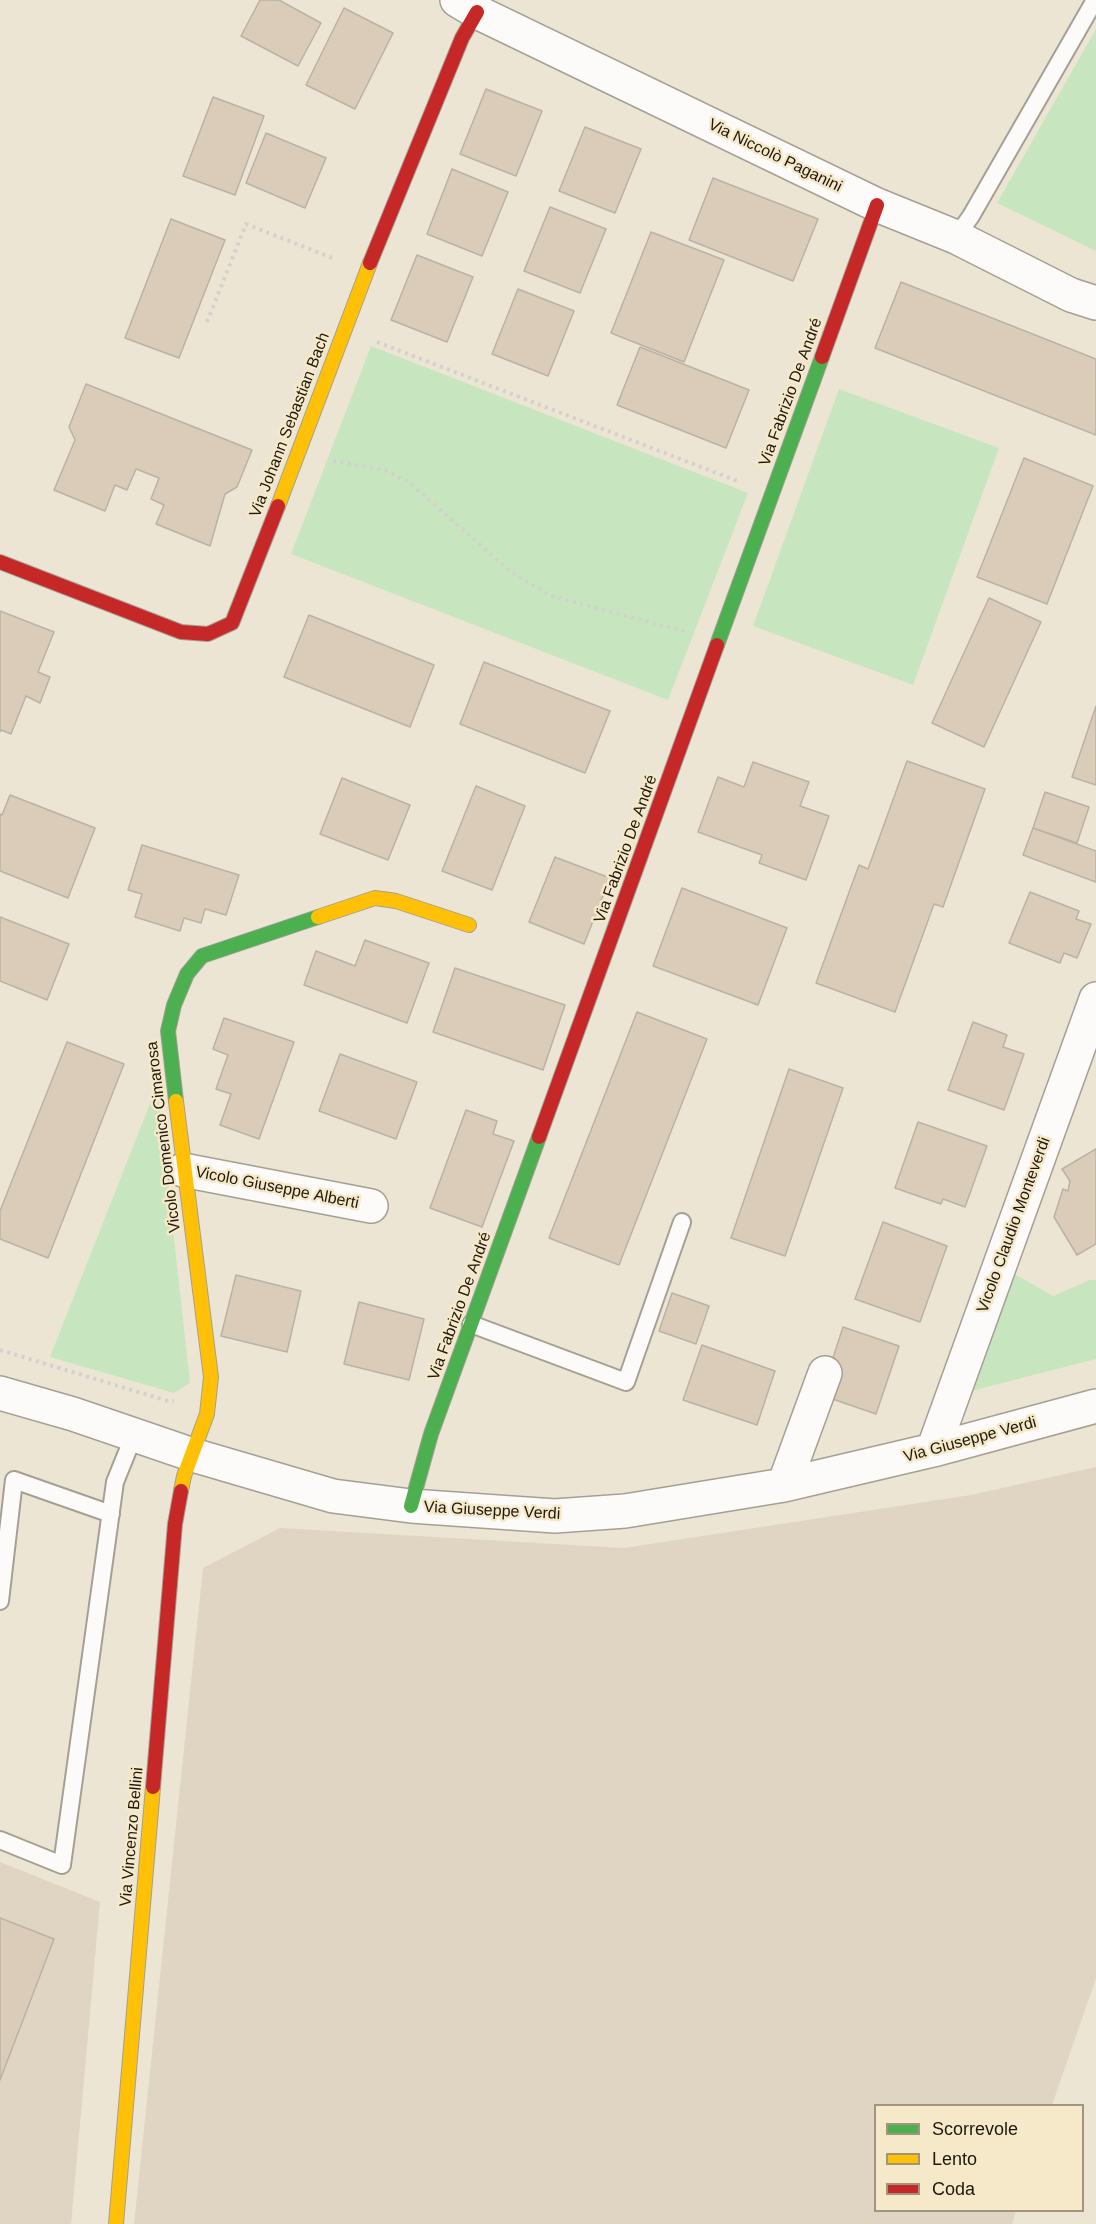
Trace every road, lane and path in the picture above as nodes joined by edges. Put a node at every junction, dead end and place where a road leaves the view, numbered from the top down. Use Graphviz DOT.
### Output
graph roads {
  1 [pos="1095,0"];
  2 [pos="467,6"];
  3 [pos="877,205"];
  4 [pos="956,237"];
  5 [pos="366,272"];
  6 [pos="1096,303"];
  7 [pos="207,322"];
  8 [pos="345,330"];
  9 [pos="297,456"];
  10 [pos="771,494"];
  11 [pos="0,562"];
  12 [pos="716,650"];
  13 [pos="469,925"];
  14 [pos="1096,999"];
  15 [pos="183,1170"];
  16 [pos="371,1206"];
  17 [pos="682,1222"];
  18 [pos="471,1324"];
  19 [pos="0,1350"];
  20 [pos="825,1373"];
  21 [pos="211,1377"];
  22 [pos="0,1393"];
  23 [pos="1096,1406"];
  24 [pos="135,1435"];
  25 [pos="933,1450"];
  26 [pos="193,1455"];
  27 [pos="784,1485"];
  28 [pos="411,1506"];
  29 [pos="111,1514"];
  30 [pos="0,1601"];
  31 [pos="0,1840"];
  32 [pos="116,2224"];
  1 -- 4 [label="lane"];
  2 -- 3 [label="street, Via Niccolò Paganini"];
  2 -- 5 [label="street, Via Johann Sebastian Bach"];
  3 -- 4 [label="street, Via Niccolò Paganini"];
  3 -- 10 [label="street, Via Fabrizio De André"];
  4 -- 6 [label="street, Via Niccolò Paganini"];
  5 -- 7 [label="path"];
  5 -- 8 [label="street, Via Johann Sebastian Bach"];
  8 -- 9 [label="street, Via Johann Sebastian Bach"];
  8 -- 10 [label="path"];
  9 -- 11 [label="street, Via Johann Sebastian Bach"];
  9 -- 12 [label="path"];
  10 -- 12 [label="street, Via Fabrizio De André"];
  12 -- 18 [label="street, Via Fabrizio De André"];
  13 -- 15 [label="street, Vicolo Domenico Cimarosa"];
  14 -- 25 [label="street, Vicolo Claudio Monteverdi"];
  15 -- 16 [label="street, Vicolo Giuseppe Alberti"];
  15 -- 21 [label="street, Vicolo Domenico Cimarosa"];
  17 -- 18 [label="lane"];
  18 -- 28 [label="street, Via Fabrizio De André"];
  19 -- 21 [label="path"];
  20 -- 27 [label="street"];
  21 -- 26 [label="street, Vicolo Domenico Cimarosa"];
  22 -- 24 [label="street, Via Giuseppe Verdi"];
  23 -- 25 [label="street, Via Giuseppe Verdi"];
  24 -- 26 [label="street, Via Giuseppe Verdi"];
  24 -- 29 [label="lane"];
  25 -- 27 [label="street, Via Giuseppe Verdi"];
  26 -- 28 [label="street, Via Giuseppe Verdi"];
  26 -- 32 [label="street, Via Vincenzo Bellini"];
  27 -- 28 [label="street, Via Giuseppe Verdi"];
  29 -- 30 [label="lane"];
  29 -- 31 [label="lane"];
}
